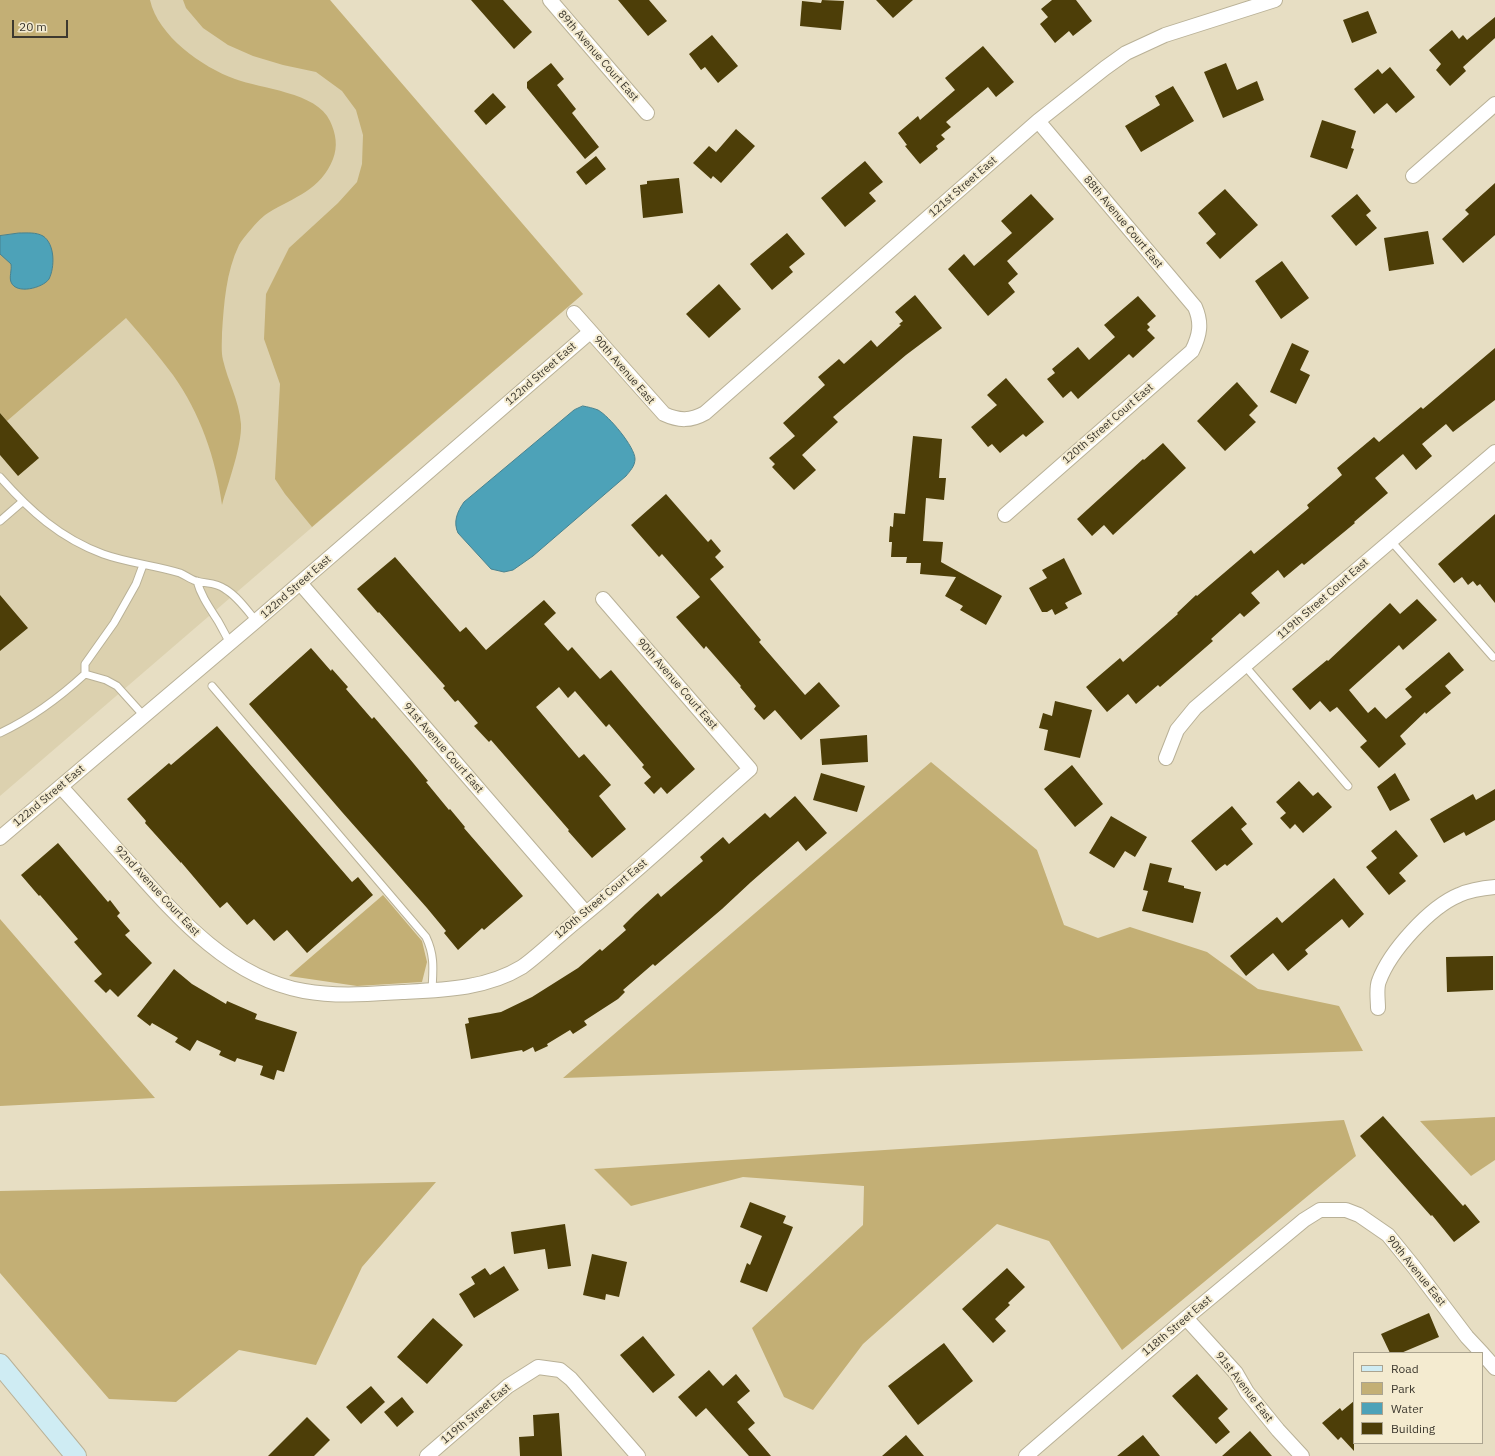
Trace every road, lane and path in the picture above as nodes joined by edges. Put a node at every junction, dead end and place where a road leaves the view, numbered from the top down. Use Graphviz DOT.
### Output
graph roads {
  1 [pos="550,0"];
  2 [pos="1275,0"];
  3 [pos="1495,104"];
  4 [pos="647,113"];
  5 [pos="1038,121"];
  6 [pos="1413,176"];
  7 [pos="574,313"];
  8 [pos="1201,327"];
  9 [pos="590,332"];
  10 [pos="680,420"];
  11 [pos="1495,452"];
  12 [pos="0,477"];
  13 [pos="22,502"];
  14 [pos="1005,514"];
  15 [pos="0,520"];
  16 [pos="1391,541"];
  17 [pos="143,565"];
  18 [pos="197,581"];
  19 [pos="300,583"];
  20 [pos="603,599"];
  21 [pos="256,621"];
  22 [pos="230,643"];
  23 [pos="1494,657"];
  24 [pos="1244,666"];
  25 [pos="85,674"];
  26 [pos="212,686"];
  27 [pos="144,716"];
  28 [pos="0,733"];
  29 [pos="1166,758"];
  30 [pos="750,769"];
  31 [pos="1348,786"];
  32 [pos="61,787"];
  33 [pos="0,838"];
  34 [pos="1495,887"];
  35 [pos="586,914"];
  36 [pos="432,990"];
  37 [pos="1378,1008"];
  38 [pos="1336,1209"];
  39 [pos="1186,1318"];
  40 [pos="1481,1352"];
  41 [pos="1483,1354"];
  42 [pos="0,1364"];
  43 [pos="1495,1368"];
  44 [pos="76,1456"];
  45 [pos="427,1456"];
  46 [pos="638,1456"];
  47 [pos="1026,1456"];
  48 [pos="1302,1456"];
  1 -- 4 [label="street, 89th Avenue Court East"];
  2 -- 5 [label="street, 121st Street East"];
  3 -- 6 [label="street"];
  5 -- 8 [label="street, 88th Avenue Court East"];
  5 -- 10 [label="street, 121st Street East"];
  7 -- 9 [label="street, 90th Avenue East"];
  8 -- 14 [label="street, 120th Street Court East"];
  9 -- 10 [label="street, 90th Avenue East"];
  9 -- 19 [label="street, 122nd Street East"];
  11 -- 16 [label="street, 119th Street Court East"];
  12 -- 13 [label="lane"];
  13 -- 15 [label="lane"];
  13 -- 17 [label="lane"];
  16 -- 23 [label="lane"];
  16 -- 24 [label="street, 119th Street Court East"];
  17 -- 18 [label="lane"];
  17 -- 25 [label="lane"];
  18 -- 21 [label="lane"];
  18 -- 22 [label="lane"];
  19 -- 21 [label="street, 122nd Street East"];
  19 -- 35 [label="street, 91st Avenue Court East"];
  20 -- 30 [label="street, 90th Avenue Court East"];
  21 -- 22 [label="street, 122nd Street East"];
  22 -- 27 [label="street, 122nd Street East"];
  24 -- 29 [label="street, 119th Street Court East"];
  24 -- 31 [label="lane"];
  25 -- 27 [label="lane"];
  25 -- 28 [label="lane"];
  26 -- 36 [label="lane"];
  27 -- 32 [label="street, 122nd Street East"];
  30 -- 35 [label="street, 120th Street Court East"];
  32 -- 33 [label="street, 122nd Street East"];
  32 -- 36 [label="street, 92nd Avenue Court East"];
  34 -- 37 [label="street"];
  35 -- 36 [label="street, 120th Street Court East"];
  38 -- 39 [label="street, 118th Street East"];
  38 -- 40 [label="street, 90th Avenue East"];
  39 -- 47 [label="street, 118th Street East"];
  39 -- 48 [label="street, 91st Avenue East"];
  41 -- 43 [label="street, 90th Avenue East"];
  42 -- 44 [label="main road"];
  45 -- 46 [label="street, 119th Street East"];
}
